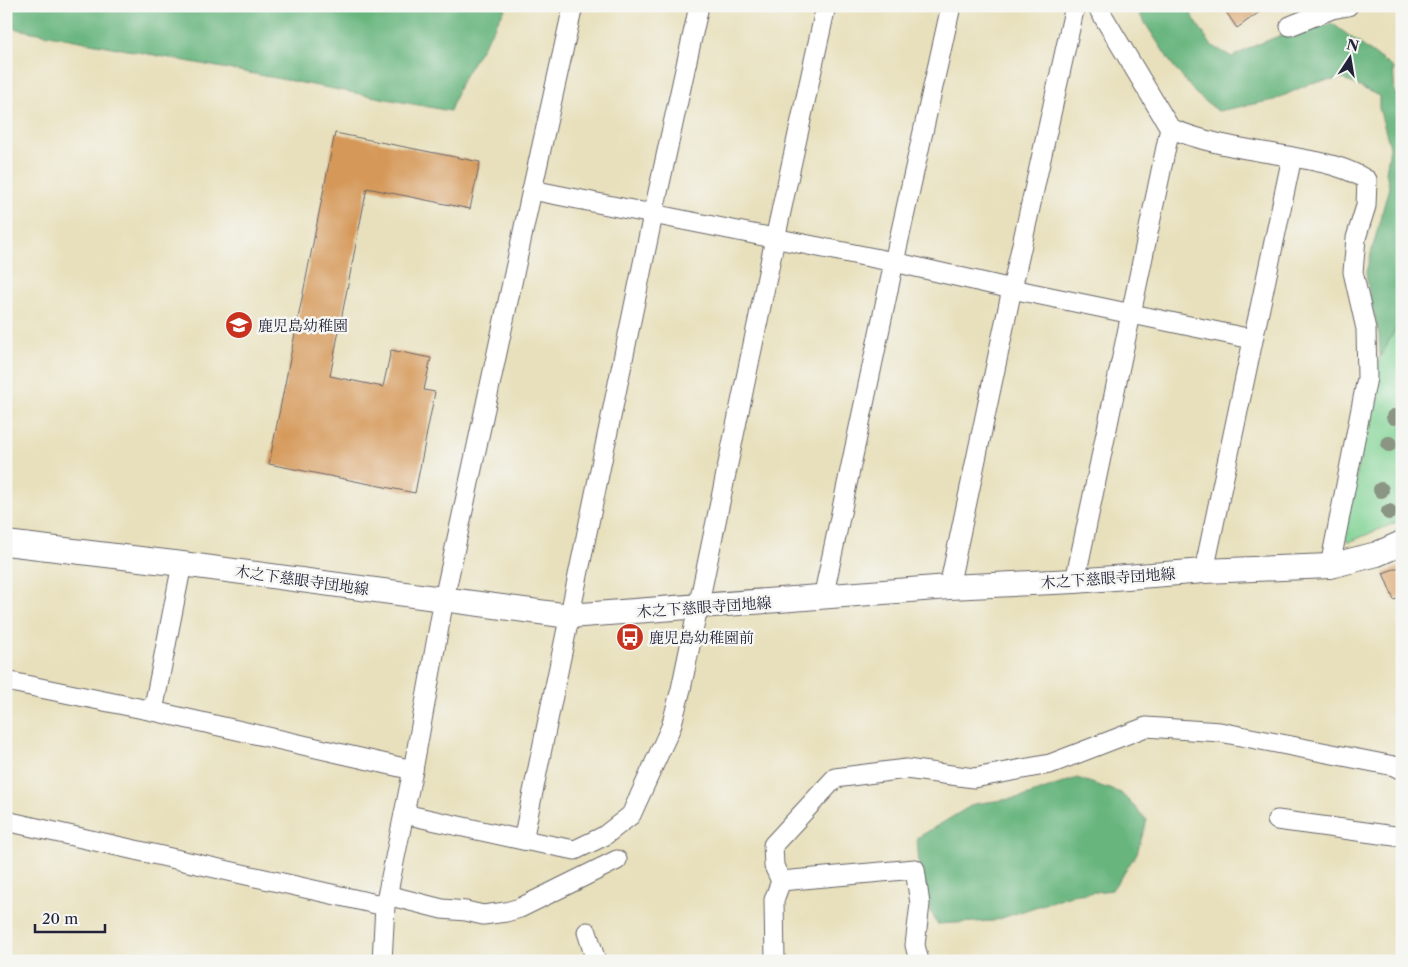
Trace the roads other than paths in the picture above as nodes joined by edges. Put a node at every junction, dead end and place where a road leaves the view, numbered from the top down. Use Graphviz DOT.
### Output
graph roads {
  1 [pos="572,6"];
  2 [pos="699,6"];
  3 [pos="826,6"];
  4 [pos="951,6"];
  5 [pos="1075,6"];
  6 [pos="1097,6"];
  7 [pos="1348,6"];
  8 [pos="1290,26"];
  9 [pos="1170,128"];
  10 [pos="1292,157"];
  11 [pos="532,190"];
  12 [pos="652,215"];
  13 [pos="775,239"];
  14 [pos="894,262"];
  15 [pos="1012,289"];
  16 [pos="1132,313"];
  17 [pos="1252,339"];
  18 [pos="6,543"];
  19 [pos="1402,544"];
  20 [pos="182,564"];
  21 [pos="1330,566"];
  22 [pos="1204,571"];
  23 [pos="1075,581"];
  24 [pos="949,587"];
  25 [pos="823,598"];
  26 [pos="444,599"];
  27 [pos="699,607"];
  28 [pos="568,616"];
  29 [pos="6,681"];
  30 [pos="153,711"];
  31 [pos="413,770"];
  32 [pos="1402,770"];
  33 [pos="404,814"];
  34 [pos="1278,820"];
  35 [pos="6,821"];
  36 [pos="1402,837"];
  37 [pos="523,840"];
  38 [pos="617,860"];
  39 [pos="781,881"];
  40 [pos="386,900"];
  41 [pos="587,932"];
  42 [pos="382,961"];
  43 [pos="596,961"];
  44 [pos="775,961"];
  45 [pos="919,961"];
  1 -- 11 [label="street"];
  2 -- 12 [label="street"];
  3 -- 13 [label="street"];
  4 -- 14 [label="street"];
  5 -- 15 [label="street"];
  6 -- 9 [label="street"];
  7 -- 8 [label="street"];
  9 -- 10 [label="street"];
  9 -- 16 [label="street"];
  10 -- 17 [label="street"];
  10 -- 21 [label="street"];
  11 -- 12 [label="street"];
  11 -- 26 [label="street"];
  12 -- 13 [label="street"];
  12 -- 28 [label="street"];
  13 -- 14 [label="street"];
  13 -- 27 [label="street"];
  14 -- 15 [label="street"];
  14 -- 25 [label="street"];
  15 -- 16 [label="street"];
  15 -- 24 [label="street"];
  16 -- 17 [label="street"];
  16 -- 23 [label="street"];
  17 -- 22 [label="street"];
  18 -- 20 [label="street, 木之下慈眼寺団地線"];
  19 -- 21 [label="street, 木之下慈眼寺団地線"];
  20 -- 26 [label="street, 木之下慈眼寺団地線"];
  20 -- 30 [label="street"];
  21 -- 22 [label="street, 木之下慈眼寺団地線"];
  22 -- 23 [label="street, 木之下慈眼寺団地線"];
  23 -- 24 [label="street, 木之下慈眼寺団地線"];
  24 -- 25 [label="street, 木之下慈眼寺団地線"];
  25 -- 27 [label="street, 木之下慈眼寺団地線"];
  26 -- 28 [label="street, 木之下慈眼寺団地線"];
  26 -- 31 [label="street"];
  27 -- 28 [label="street, 木之下慈眼寺団地線"];
  27 -- 37 [label="street"];
  28 -- 37 [label="street"];
  29 -- 30 [label="street"];
  30 -- 31 [label="street"];
  31 -- 33 [label="street"];
  32 -- 39 [label="street"];
  33 -- 37 [label="street"];
  33 -- 40 [label="street"];
  34 -- 36 [label="street"];
  35 -- 40 [label="street"];
  38 -- 40 [label="street"];
  39 -- 44 [label="street"];
  39 -- 45 [label="street"];
  40 -- 42 [label="street"];
  41 -- 43 [label="street"];
}
